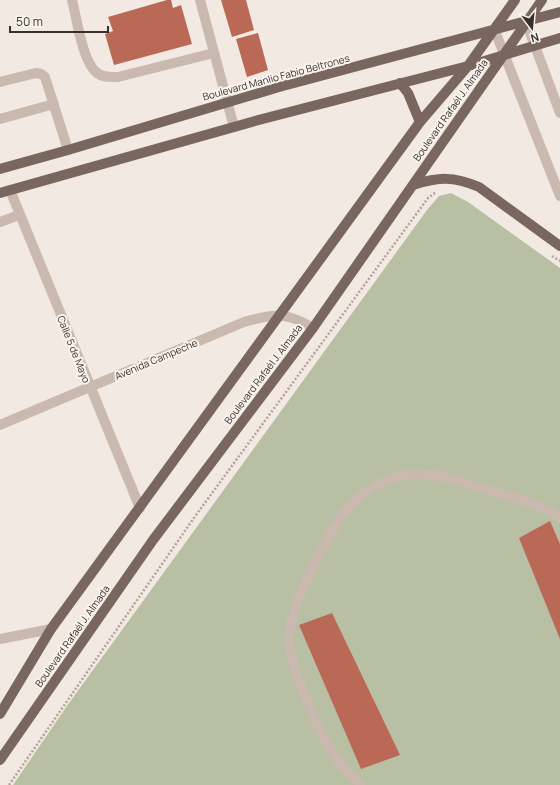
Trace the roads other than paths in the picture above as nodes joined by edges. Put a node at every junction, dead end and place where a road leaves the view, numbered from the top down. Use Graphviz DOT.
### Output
graph roads {
  1 [pos="72,0"];
  2 [pos="200,0"];
  3 [pos="516,0"];
  4 [pos="542,0"];
  5 [pos="560,12"];
  6 [pos="526,22"];
  7 [pos="495,30"];
  8 [pos="560,38"];
  9 [pos="534,46"];
  10 [pos="214,53"];
  11 [pos="504,55"];
  12 [pos="468,66"];
  13 [pos="0,82"];
  14 [pos="400,83"];
  15 [pos="228,102"];
  16 [pos="54,104"];
  17 [pos="560,113"];
  18 [pos="0,118"];
  19 [pos="420,122"];
  20 [pos="234,127"];
  21 [pos="68,150"];
  22 [pos="1,166"];
  23 [pos="412,185"];
  24 [pos="10,190"];
  25 [pos="0,193"];
  26 [pos="560,196"];
  27 [pos="19,215"];
  28 [pos="0,222"];
  29 [pos="560,246"];
  30 [pos="281,314"];
  31 [pos="313,328"];
  32 [pos="90,387"];
  33 [pos="0,425"];
  34 [pos="140,508"];
  35 [pos="560,518"];
  36 [pos="51,629"];
  37 [pos="0,639"];
  38 [pos="0,714"];
  39 [pos="0,760"];
  40 [pos="361,785"];
  1 -- 10 [label="street"];
  2 -- 10 [label="street"];
  3 -- 7 [label="main road, Boulevard Rafaél J. Almada"];
  4 -- 6 [label="main road, Boulevard Rafaél J. Almada"];
  5 -- 6 [label="main road, Boulevard Manlio Fabio Beltrones"];
  6 -- 7 [label="main road, Boulevard Manlio Fabio Beltrones"];
  6 -- 9 [label="street"];
  6 -- 11 [label="main road, Boulevard Rafaél J. Almada"];
  7 -- 11 [label="street"];
  7 -- 12 [label="main road, Boulevard Rafaél J. Almada"];
  7 -- 15 [label="main road, Boulevard Manlio Fabio Beltrones"];
  8 -- 9 [label="main road"];
  9 -- 11 [label="main road"];
  9 -- 17 [label="street"];
  10 -- 15 [label="street"];
  11 -- 12 [label="main road"];
  11 -- 23 [label="main road, Boulevard Rafaél J. Almada"];
  11 -- 26 [label="street"];
  12 -- 14 [label="main road"];
  12 -- 19 [label="main road, Boulevard Rafaél J. Almada"];
  13 -- 16 [label="street"];
  14 -- 19 [label="main road"];
  14 -- 20 [label="main road"];
  15 -- 20 [label="street"];
  15 -- 21 [label="main road, Boulevard Manlio Fabio Beltrones"];
  16 -- 18 [label="street"];
  16 -- 21 [label="street"];
  19 -- 30 [label="main road, Boulevard Rafaél J. Almada"];
  20 -- 24 [label="main road"];
  21 -- 22 [label="main road, Boulevard Manlio Fabio Beltrones"];
  23 -- 29 [label="main road"];
  23 -- 31 [label="main road, Boulevard Rafaél J. Almada"];
  24 -- 25 [label="main road"];
  24 -- 27 [label="street, Calle 5 de Mayo"];
  27 -- 28 [label="street"];
  27 -- 32 [label="street, Calle 5 de Mayo"];
  30 -- 31 [label="street"];
  30 -- 32 [label="street, Avenida Campeche"];
  30 -- 34 [label="main road, Boulevard Rafaél J. Almada"];
  31 -- 39 [label="main road, Boulevard Rafaél J. Almada"];
  32 -- 33 [label="street, Avenida Campeche"];
  32 -- 34 [label="street, Calle 5 de Mayo"];
  34 -- 36 [label="main road, Boulevard Rafaél J. Almada"];
  35 -- 40 [label="street"];
  36 -- 37 [label="street"];
  36 -- 38 [label="main road, Boulevard Rafaél J. Almada"];
}
